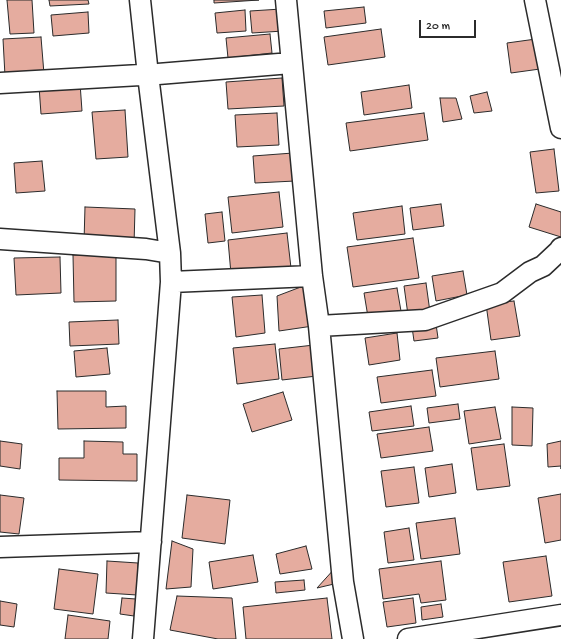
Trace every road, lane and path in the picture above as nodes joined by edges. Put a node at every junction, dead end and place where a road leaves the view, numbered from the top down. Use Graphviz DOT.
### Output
graph roads {
  1 [pos="140,0"];
  2 [pos="286,0"];
  3 [pos="535,0"];
  4 [pos="292,63"];
  5 [pos="153,74"];
  6 [pos="0,83"];
  7 [pos="561,128"];
  8 [pos="0,238"];
  9 [pos="561,248"];
  10 [pos="170,253"];
  11 [pos="312,276"];
  12 [pos="171,282"];
  13 [pos="319,326"];
  14 [pos="151,542"];
  15 [pos="0,546"];
  16 [pos="561,615"];
  17 [pos="143,639"];
  18 [pos="353,639"];
  19 [pos="408,639"];
  1 -- 5 [label="street"];
  2 -- 4 [label="street"];
  3 -- 7 [label="street"];
  4 -- 5 [label="street"];
  4 -- 11 [label="street"];
  5 -- 6 [label="street"];
  5 -- 10 [label="street"];
  8 -- 10 [label="street"];
  9 -- 13 [label="street"];
  10 -- 12 [label="street"];
  11 -- 12 [label="street"];
  11 -- 13 [label="street"];
  12 -- 14 [label="street"];
  13 -- 18 [label="street"];
  14 -- 15 [label="street"];
  14 -- 17 [label="street"];
  16 -- 19 [label="street"];
}
